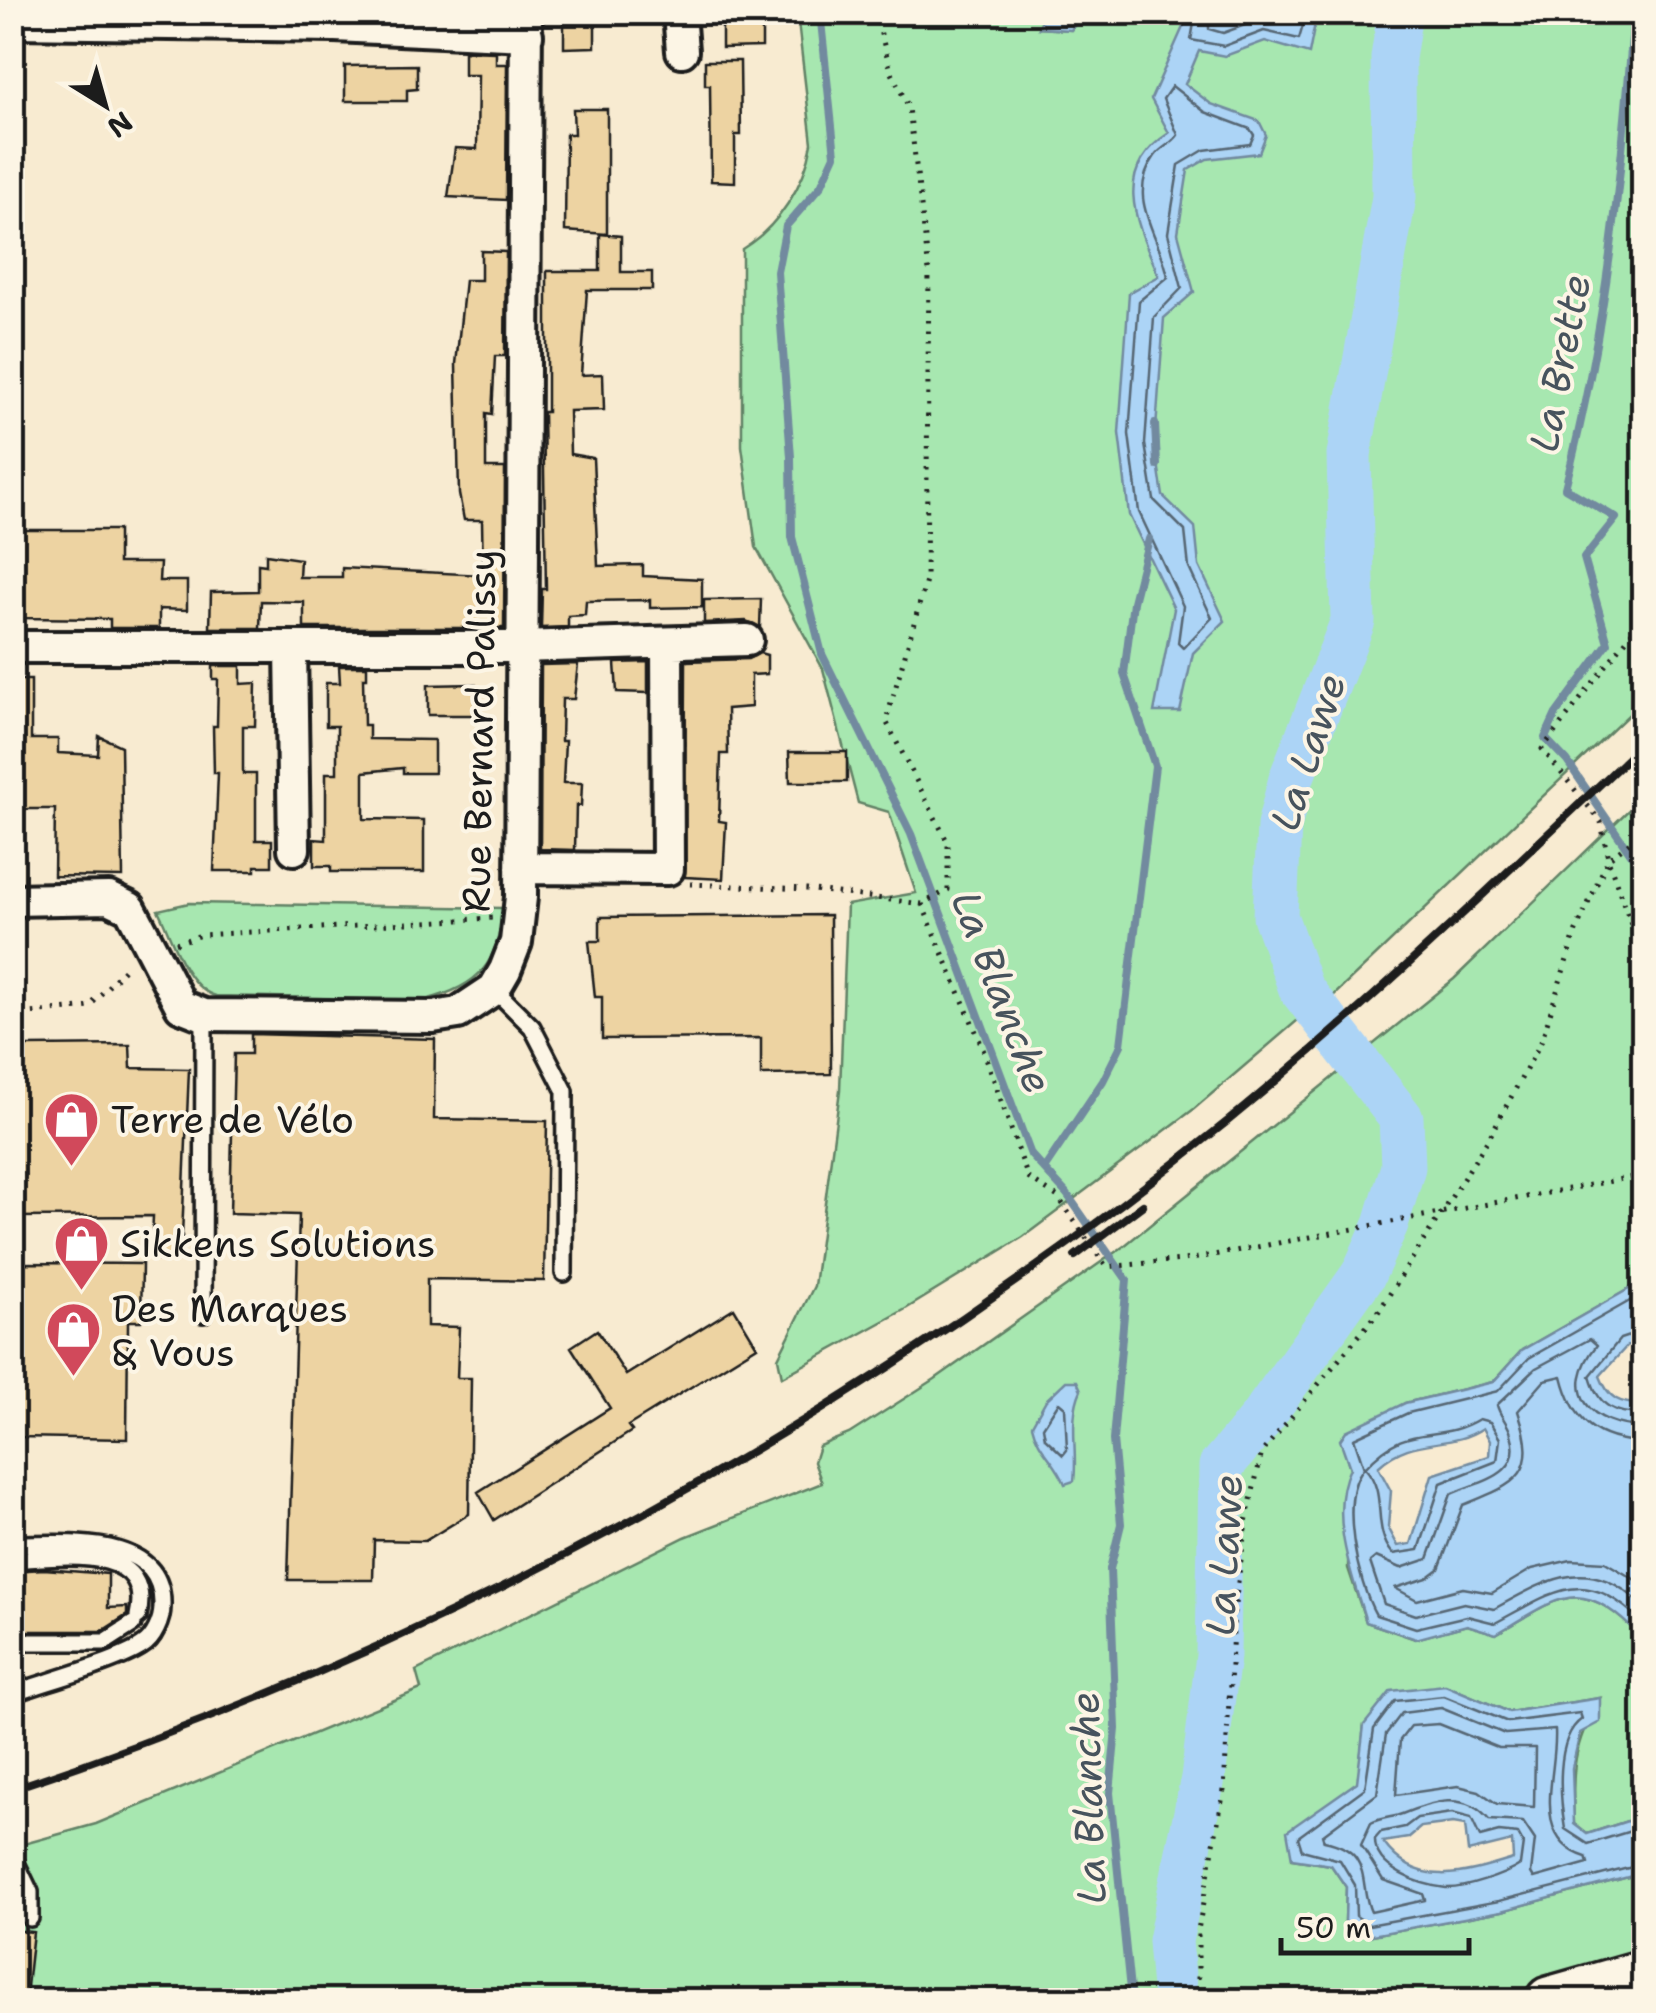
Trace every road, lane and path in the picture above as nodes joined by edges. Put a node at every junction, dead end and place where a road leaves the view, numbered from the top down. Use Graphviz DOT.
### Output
graph roads {
  1 [pos="679,12"];
  2 [pos="876,12"];
  3 [pos="12,22"];
  4 [pos="527,24"];
  5 [pos="682,51"];
  6 [pos="1644,591"];
  7 [pos="747,640"];
  8 [pos="668,643"];
  9 [pos="12,647"];
  10 [pos="291,647"];
  11 [pos="519,647"];
  12 [pos="1641,833"];
  13 [pos="294,849"];
  14 [pos="1611,858"];
  15 [pos="668,868"];
  16 [pos="521,882"];
  17 [pos="12,900"];
  18 [pos="924,903"];
  19 [pos="154,952"];
  20 [pos="1644,962"];
  21 [pos="494,989"];
  22 [pos="12,1015"];
  23 [pos="204,1016"];
  24 [pos="1644,1175"];
  25 [pos="1443,1212"];
  26 [pos="564,1273"];
  27 [pos="203,1314"];
  28 [pos="12,1544"];
  29 [pos="12,1560"];
  30 [pos="14,1642"];
  31 [pos="12,1694"];
  32 [pos="12,1863"];
  33 [pos="30,1918"];
  34 [pos="1644,1973"];
  35 [pos="1644,1994"];
  36 [pos="1198,2000"];
  37 [pos="1548,2000"];
  38 [pos="1623,2000"];
  1 -- 5 [label="street"];
  2 -- 18 [label="path"];
  3 -- 4 [label="street"];
  4 -- 11 [label="street, Rue Bernard Palissy"];
  6 -- 14 [label="path"];
  7 -- 8 [label="street"];
  8 -- 11 [label="street"];
  8 -- 15 [label="street"];
  9 -- 10 [label="street"];
  10 -- 11 [label="street"];
  10 -- 13 [label="street"];
  11 -- 16 [label="street, Rue Bernard Palissy"];
  12 -- 14 [label="path"];
  14 -- 20 [label="path"];
  14 -- 25 [label="path"];
  15 -- 16 [label="street"];
  15 -- 18 [label="path"];
  16 -- 19 [label="path"];
  16 -- 21 [label="street, Rue Bernard Palissy"];
  17 -- 19 [label="street"];
  18 -- 25 [label="path"];
  19 -- 22 [label="path"];
  19 -- 23 [label="street"];
  21 -- 23 [label="street"];
  21 -- 26 [label="lane"];
  23 -- 27 [label="lane"];
  24 -- 25 [label="path"];
  25 -- 36 [label="path"];
  28 -- 31 [label="lane"];
  29 -- 30 [label="lane"];
  32 -- 33 [label="lane"];
  34 -- 37 [label="main road"];
  35 -- 38 [label="main road"];
}
